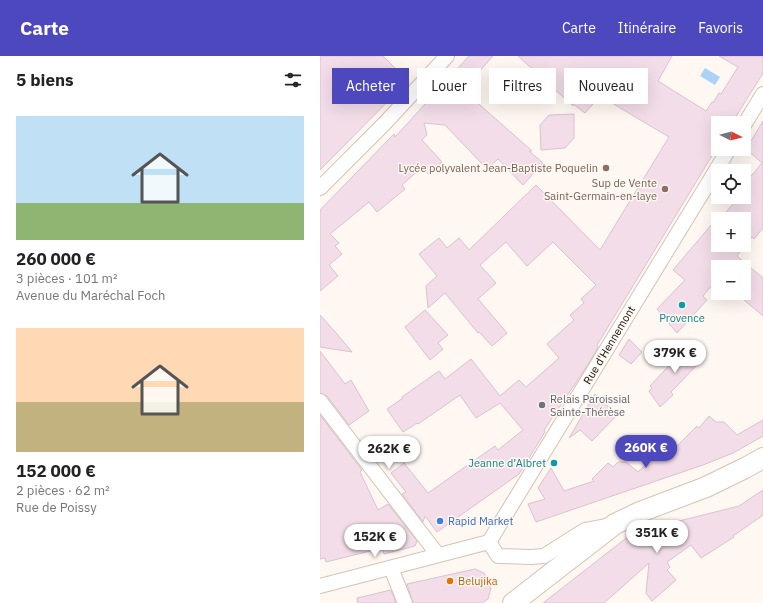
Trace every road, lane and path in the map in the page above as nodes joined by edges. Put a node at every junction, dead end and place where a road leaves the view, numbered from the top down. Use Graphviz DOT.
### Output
graph roads {
  1 [pos="447,56"];
  2 [pos="763,94"];
  3 [pos="750,116"];
  4 [pos="725,156"];
  5 [pos="320,188"];
  6 [pos="320,401"];
  7 [pos="763,458"];
  8 [pos="615,524"];
  9 [pos="489,542"];
  10 [pos="438,555"];
  11 [pos="391,568"];
  12 [pos="320,586"];
  13 [pos="520,601"];
  14 [pos="405,603"];
  1 -- 5 [label="street"];
  2 -- 3 [label="street"];
  4 -- 9 [label="street, Rue d'Hennemont"];
  6 -- 10 [label="street"];
  7 -- 8 [label="main road"];
  8 -- 9 [label="street"];
  8 -- 13 [label="main road"];
  9 -- 10 [label="street"];
  10 -- 11 [label="street"];
  11 -- 12 [label="street"];
  11 -- 14 [label="street"];
}
